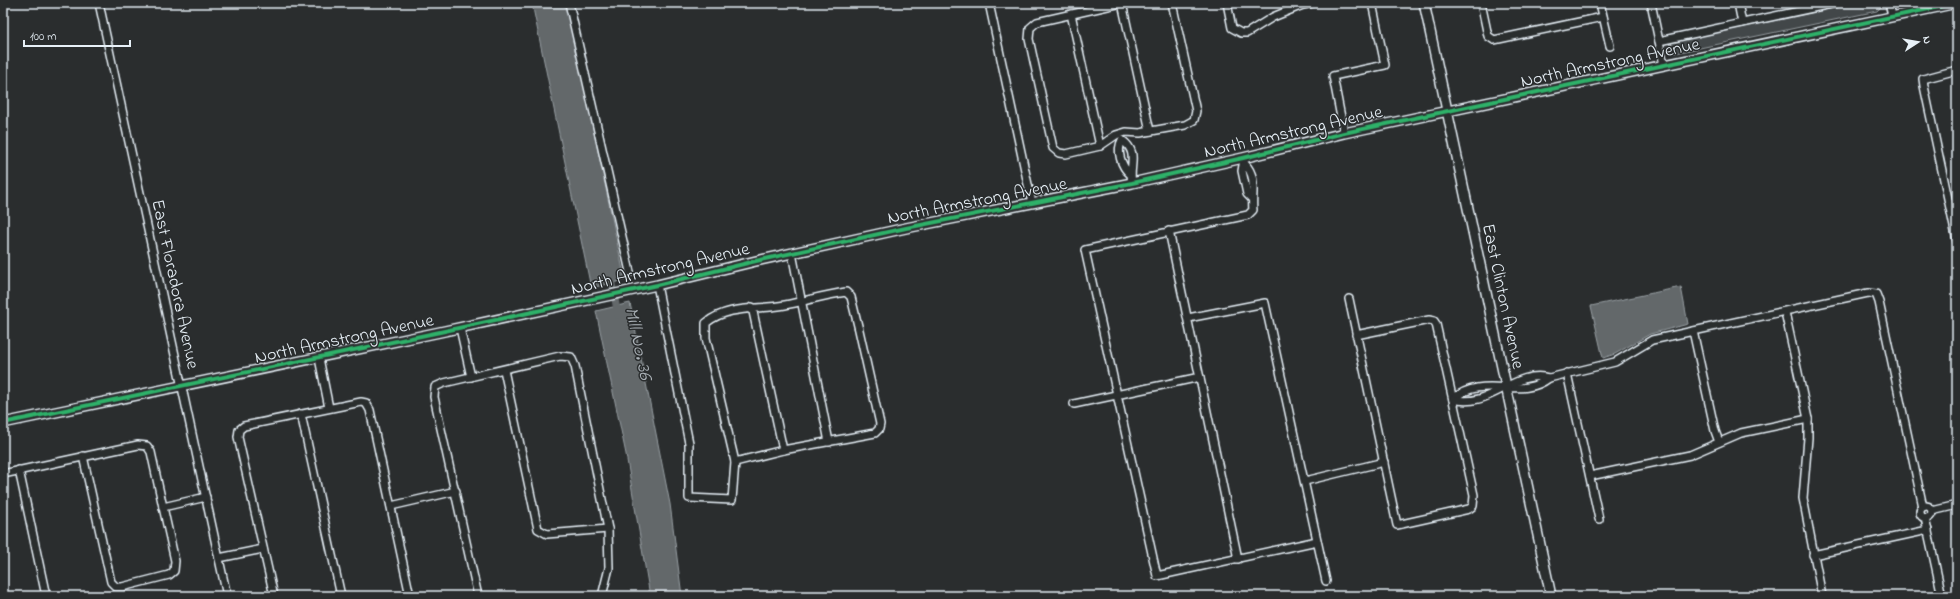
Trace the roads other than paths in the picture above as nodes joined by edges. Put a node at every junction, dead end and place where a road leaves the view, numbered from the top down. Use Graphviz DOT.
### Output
graph roads {
  1 [pos="99,3"];
  2 [pos="570,3"];
  3 [pos="989,3"];
  4 [pos="1122,3"];
  5 [pos="1172,3"];
  6 [pos="1227,3"];
  7 [pos="1313,3"];
  8 [pos="1372,3"];
  9 [pos="1424,3"];
  10 [pos="1481,3"];
  11 [pos="1600,3"];
  12 [pos="1651,3"];
  13 [pos="1738,3"];
  14 [pos="1836,3"];
  15 [pos="1889,3"];
  16 [pos="1957,3"];
  17 [pos="1300,4"];
  18 [pos="1099,5"];
  19 [pos="1071,14"];
  20 [pos="1892,16"];
  21 [pos="1603,17"];
  22 [pos="1742,23"];
  23 [pos="1659,41"];
  24 [pos="1610,46"];
  25 [pos="1664,65"];
  26 [pos="1957,70"];
  27 [pos="1448,110"];
  28 [pos="1150,131"];
  29 [pos="1344,133"];
  30 [pos="1121,137"];
  31 [pos="1100,146"];
  32 [pos="1131,151"];
  33 [pos="1120,154"];
  34 [pos="1244,161"];
  35 [pos="1131,178"];
  36 [pos="1032,203"];
  37 [pos="1169,231"];
  38 [pos="1957,241"];
  39 [pos="792,253"];
  40 [pos="630,272"];
  41 [pos="657,285"];
  42 [pos="1349,299"];
  43 [pos="803,302"];
  44 [pos="752,307"];
  45 [pos="1785,312"];
  46 [pos="1188,318"];
  47 [pos="460,328"];
  48 [pos="1693,331"];
  49 [pos="1356,336"];
  50 [pos="319,358"];
  51 [pos="504,370"];
  52 [pos="1568,373"];
  53 [pos="471,377"];
  54 [pos="1200,377"];
  55 [pos="183,387"];
  56 [pos="1508,387"];
  57 [pos="1117,395"];
  58 [pos="1453,399"];
  59 [pos="1074,404"];
  60 [pos="329,408"];
  61 [pos="302,414"];
  62 [pos="1808,419"];
  63 [pos="3,423"];
  64 [pos="829,442"];
  65 [pos="1718,442"];
  66 [pos="782,450"];
  67 [pos="83,456"];
  68 [pos="736,462"];
  69 [pos="1384,462"];
  70 [pos="19,470"];
  71 [pos="3,474"];
  72 [pos="1590,476"];
  73 [pos="1305,481"];
  74 [pos="456,492"];
  75 [pos="206,497"];
  76 [pos="1957,505"];
  77 [pos="163,506"];
  78 [pos="391,506"];
  79 [pos="1924,506"];
  80 [pos="1932,511"];
  81 [pos="1925,518"];
  82 [pos="1599,519"];
  83 [pos="608,529"];
  84 [pos="1928,530"];
  85 [pos="1317,541"];
  86 [pos="263,549"];
  87 [pos="1813,555"];
  88 [pos="219,558"];
  89 [pos="1238,559"];
  90 [pos="1326,581"];
  91 [pos="46,596"];
  92 [pos="227,596"];
  93 [pos="274,596"];
  94 [pos="341,596"];
  95 [pos="410,596"];
  96 [pos="478,596"];
  97 [pos="602,596"];
  98 [pos="1551,596"];
  99 [pos="1822,596"];
  100 [pos="1942,596"];
  1 -- 55 [label="street, East Floradora Avenue"];
  2 -- 40 [label="street"];
  3 -- 36 [label="street"];
  4 -- 18 [label="street"];
  4 -- 28 [label="street"];
  5 -- 28 [label="street"];
  6 -- 17 [label="street"];
  7 -- 17 [label="street"];
  8 -- 29 [label="street"];
  9 -- 27 [label="street, East Clinton Avenue"];
  10 -- 21 [label="street"];
  11 -- 21 [label="street"];
  12 -- 23 [label="street"];
  13 -- 22 [label="street"];
  14 -- 22 [label="street, North Armstrong Avenue"];
  15 -- 20 [label="street"];
  16 -- 20 [label="street, North Armstrong Avenue"];
  18 -- 19 [label="street"];
  19 -- 31 [label="street"];
  19 -- 31 [label="street"];
  20 -- 25 [label="street, North Armstrong Avenue"];
  21 -- 24 [label="street"];
  22 -- 23 [label="street, North Armstrong Avenue"];
  23 -- 25 [label="street"];
  25 -- 27 [label="street, North Armstrong Avenue"];
  26 -- 38 [label="street"];
  27 -- 29 [label="street, North Armstrong Avenue"];
  27 -- 56 [label="street, East Clinton Avenue"];
  28 -- 30 [label="street"];
  29 -- 34 [label="street, North Armstrong Avenue"];
  30 -- 31 [label="street"];
  30 -- 32 [label="street"];
  30 -- 33 [label="street"];
  32 -- 33 [label="street"];
  32 -- 35 [label="street"];
  33 -- 35 [label="street"];
  34 -- 35 [label="street, North Armstrong Avenue"];
  34 -- 37 [label="street"];
  35 -- 36 [label="street, North Armstrong Avenue"];
  36 -- 39 [label="street, North Armstrong Avenue"];
  37 -- 46 [label="street"];
  37 -- 57 [label="street"];
  39 -- 41 [label="street, North Armstrong Avenue"];
  39 -- 43 [label="street"];
  41 -- 47 [label="street, North Armstrong Avenue"];
  41 -- 68 [label="street"];
  42 -- 49 [label="street"];
  43 -- 44 [label="street"];
  43 -- 64 [label="street"];
  43 -- 64 [label="street"];
  44 -- 66 [label="street"];
  44 -- 68 [label="street"];
  45 -- 48 [label="street"];
  45 -- 62 [label="street"];
  45 -- 79 [label="street"];
  46 -- 54 [label="street"];
  46 -- 73 [label="street"];
  47 -- 50 [label="street, North Armstrong Avenue"];
  47 -- 53 [label="street"];
  48 -- 52 [label="street"];
  48 -- 65 [label="street"];
  49 -- 58 [label="street"];
  49 -- 69 [label="street"];
  50 -- 55 [label="street, North Armstrong Avenue"];
  50 -- 60 [label="street"];
  51 -- 53 [label="street"];
  51 -- 83 [label="street"];
  51 -- 83 [label="street"];
  52 -- 56 [label="street"];
  52 -- 72 [label="street"];
  53 -- 74 [label="street"];
  54 -- 57 [label="street"];
  54 -- 89 [label="street"];
  55 -- 63 [label="street, North Armstrong Avenue"];
  55 -- 75 [label="street, East Floradora Avenue"];
  56 -- 58 [label="street"];
  56 -- 98 [label="street, East Clinton Avenue"];
  57 -- 59 [label="street"];
  57 -- 89 [label="street"];
  58 -- 69 [label="street"];
  60 -- 61 [label="street"];
  60 -- 78 [label="street"];
  61 -- 86 [label="street"];
  61 -- 94 [label="street"];
  62 -- 65 [label="street"];
  62 -- 87 [label="street"];
  64 -- 66 [label="street"];
  65 -- 72 [label="street"];
  66 -- 68 [label="street"];
  67 -- 70 [label="street"];
  67 -- 77 [label="street"];
  67 -- 77 [label="street"];
  69 -- 73 [label="street"];
  70 -- 71 [label="street"];
  70 -- 91 [label="street"];
  72 -- 82 [label="street"];
  73 -- 85 [label="street"];
  74 -- 78 [label="street"];
  74 -- 96 [label="street"];
  75 -- 77 [label="street"];
  75 -- 88 [label="street, East Floradora Avenue"];
  76 -- 80 [label="street"];
  78 -- 95 [label="street"];
  79 -- 80 [label="street"];
  79 -- 81 [label="street"];
  80 -- 81 [label="street"];
  81 -- 84 [label="street"];
  83 -- 97 [label="street"];
  84 -- 87 [label="street"];
  84 -- 100 [label="street"];
  85 -- 89 [label="street"];
  85 -- 90 [label="street"];
  86 -- 88 [label="street"];
  86 -- 93 [label="street"];
  87 -- 99 [label="street"];
  88 -- 92 [label="street, East Floradora Avenue"];
}
